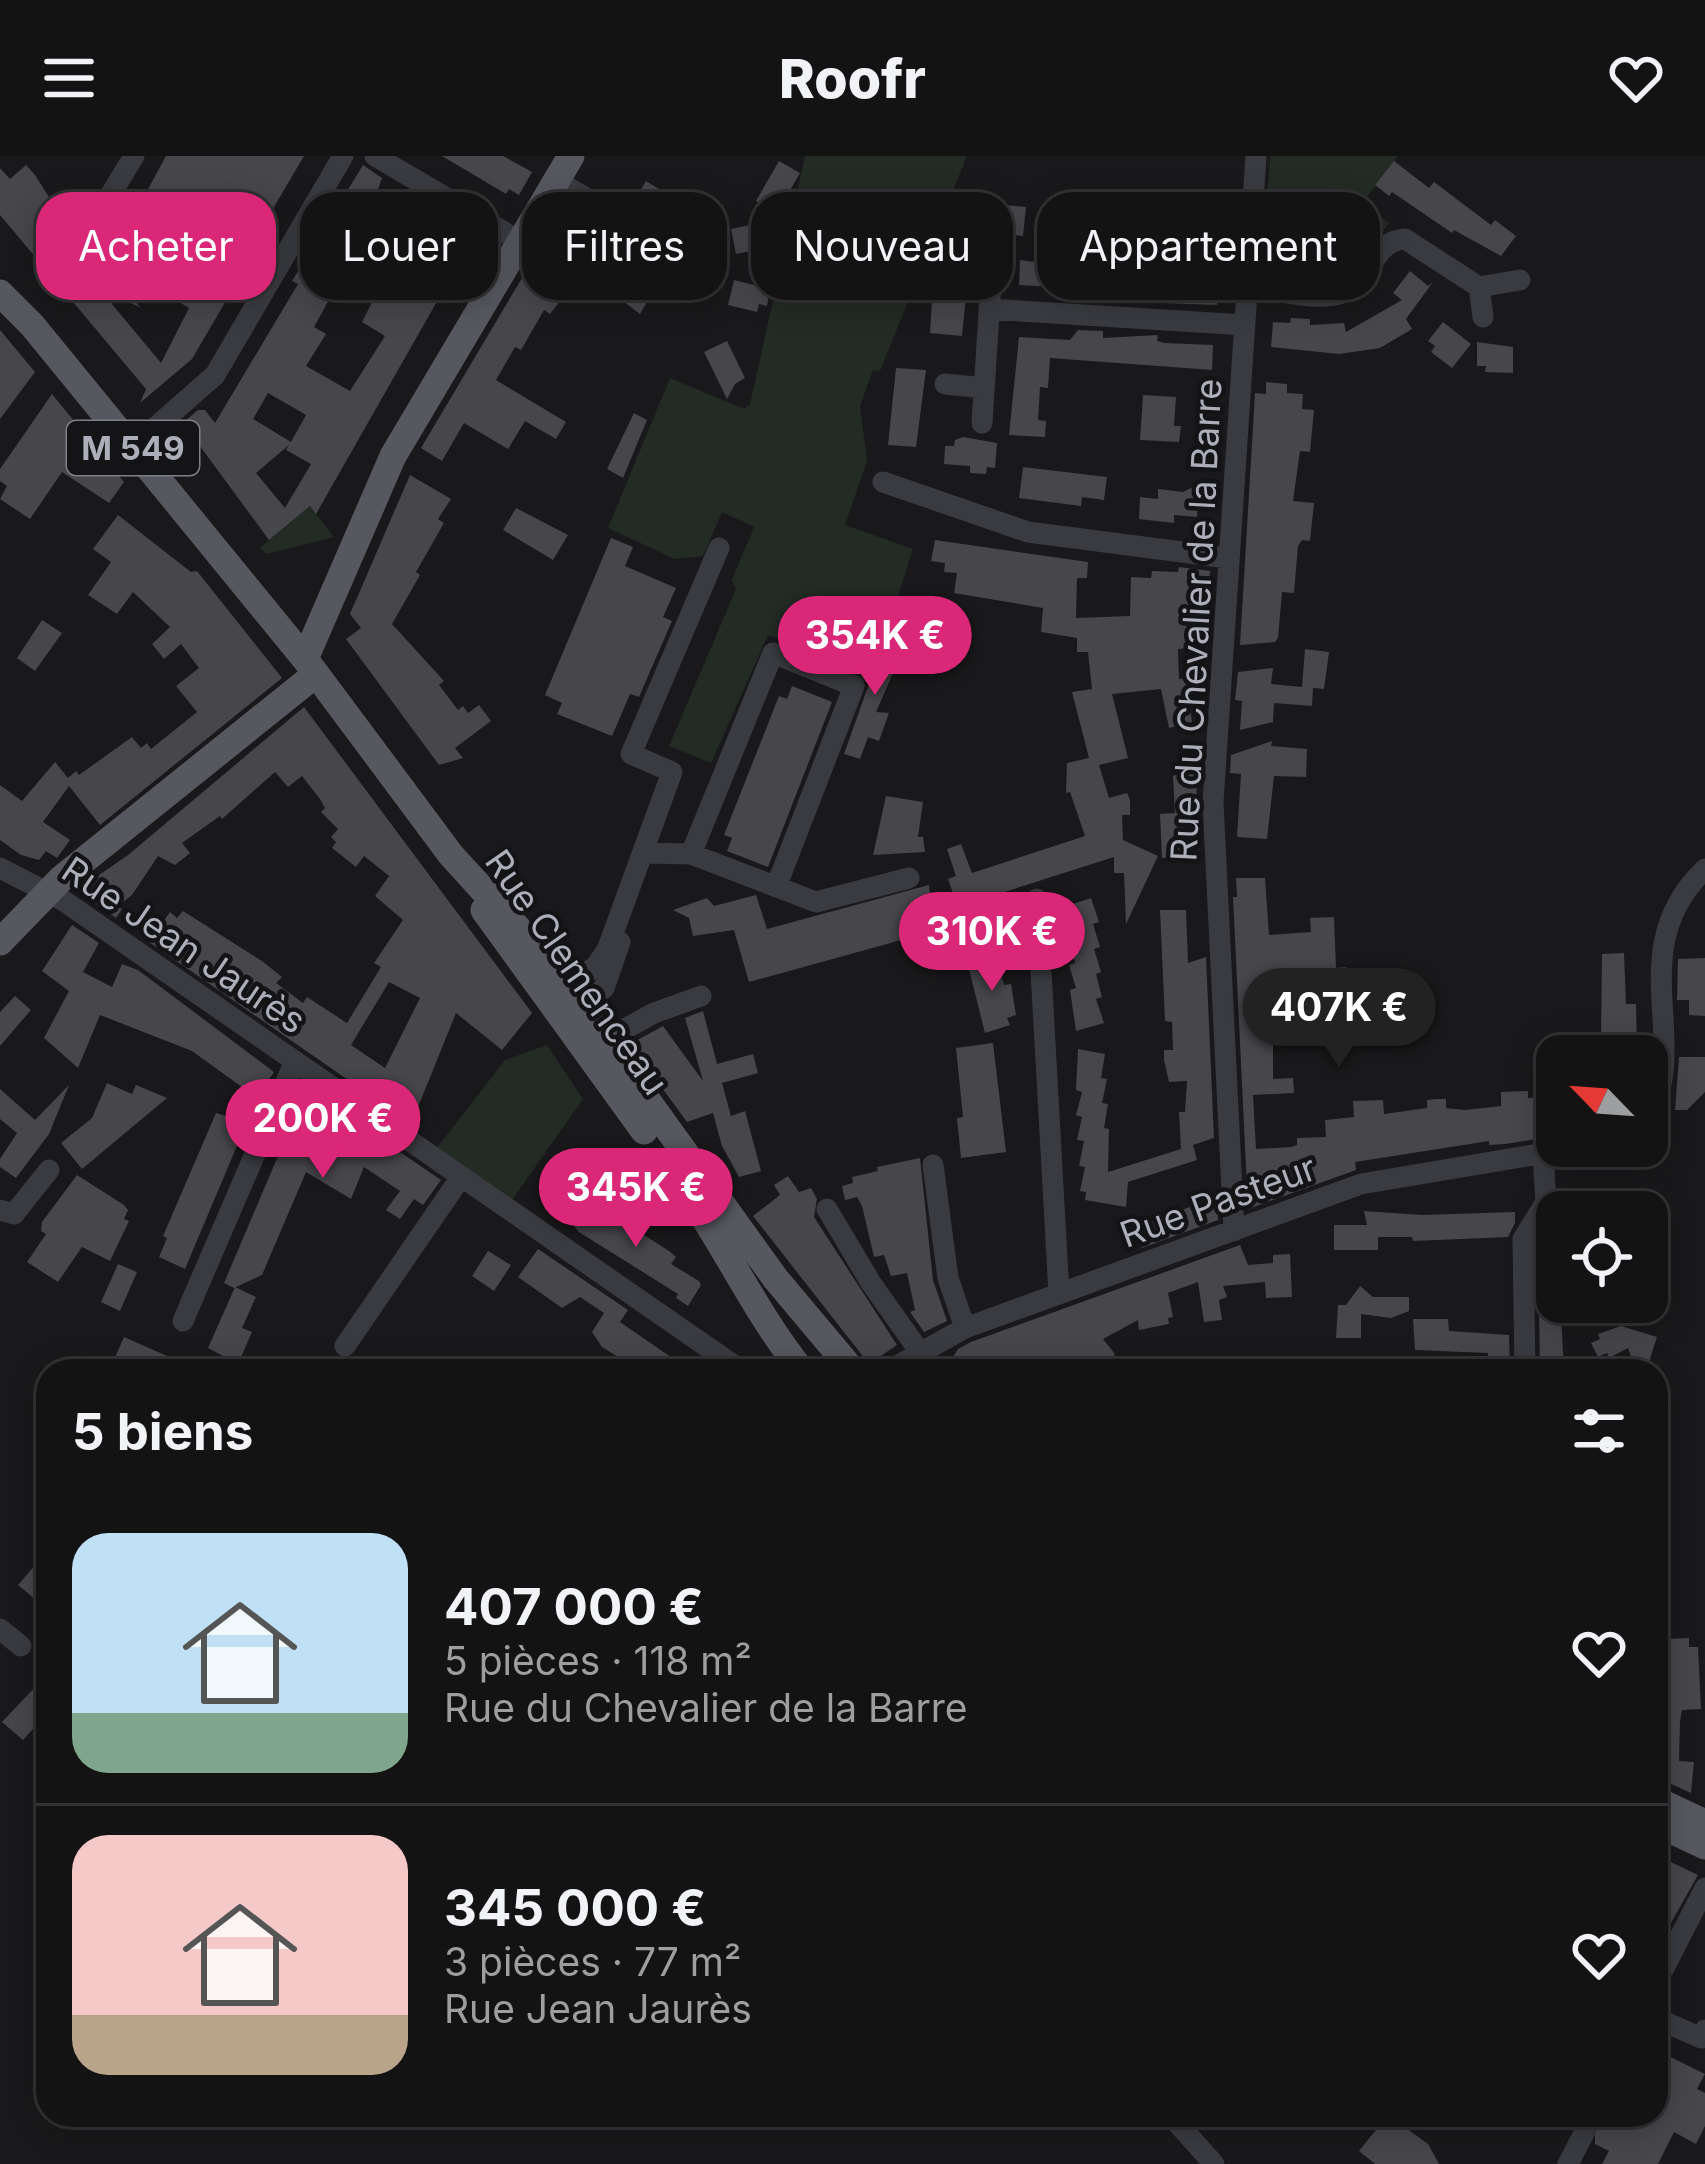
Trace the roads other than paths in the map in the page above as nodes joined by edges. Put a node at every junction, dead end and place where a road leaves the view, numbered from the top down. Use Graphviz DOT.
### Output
graph roads {
  1 [pos="134,156"];
  2 [pos="343,156"];
  3 [pos="375,156"];
  4 [pos="1256,156"];
  5 [pos="564,168"];
  6 [pos="112,192"];
  7 [pos="595,192"];
  8 [pos="1254,192"];
  9 [pos="521,242"];
  10 [pos="1380,253"];
  11 [pos="0,276"];
  12 [pos="1520,280"];
  13 [pos="1479,287"];
  14 [pos="0,292"];
  15 [pos="990,300"];
  16 [pos="1246,300"];
  17 [pos="989,309"];
  18 [pos="1483,316"];
  19 [pos="32,325"];
  20 [pos="1245,325"];
  21 [pos="945,384"];
  22 [pos="984,388"];
  23 [pos="982,423"];
  24 [pos="133,447"];
  25 [pos="883,482"];
  26 [pos="719,548"];
  27 [pos="1228,558"];
  28 [pos="311,666"];
  29 [pos="644,853"];
  30 [pos="691,854"];
  31 [pos="0,868"];
  32 [pos="1705,868"];
  33 [pos="909,878"];
  34 [pos="776,886"];
  35 [pos="48,890"];
  36 [pos="1037,899"];
  37 [pos="0,942"];
  38 [pos="701,996"];
  39 [pos="565,1004"];
  40 [pos="1661,1035"];
  41 [pos="604,1040"];
  42 [pos="295,1061"];
  43 [pos="1536,1157"];
  44 [pos="933,1165"];
  45 [pos="1544,1167"];
  46 [pos="49,1170"];
  47 [pos="461,1177"];
  48 [pos="827,1209"];
  49 [pos="0,1210"];
  50 [pos="1234,1231"];
  51 [pos="1059,1294"];
  52 [pos="183,1321"];
  53 [pos="965,1328"];
  54 [pos="345,1346"];
  55 [pos="919,1351"];
  56 [pos="725,1359"];
  57 [pos="793,1359"];
  58 [pos="843,1359"];
  59 [pos="907,1359"];
  60 [pos="1525,1359"];
  61 [pos="0,1629"];
  62 [pos="22,1646"];
  63 [pos="1668,1806"];
  64 [pos="1705,1823"];
  65 [pos="1668,1829"];
  66 [pos="1705,1846"];
  67 [pos="1705,1888"];
  68 [pos="1668,1960"];
  69 [pos="1668,2022"];
  70 [pos="1704,2036"];
  71 [pos="1181,2127"];
  72 [pos="1582,2137"];
  73 [pos="1214,2164"];
  74 [pos="1568,2164"];
  1 -- 6 [label="street"];
  2 -- 24 [label="street"];
  3 -- 9 [label="street"];
  4 -- 8 [label="street, Rue du Chevalier de la Barre"];
  5 -- 7 [label="street"];
  5 -- 9 [label="main road"];
  9 -- 28 [label="main road"];
  10 -- 13 [label="street"];
  11 -- 19 [label="main road, M 549"];
  12 -- 13 [label="street"];
  13 -- 18 [label="street"];
  14 -- 19 [label="main road, M 549"];
  15 -- 17 [label="street"];
  16 -- 20 [label="street, Rue du Chevalier de la Barre"];
  17 -- 20 [label="street"];
  17 -- 22 [label="street"];
  19 -- 24 [label="main road, M 549"];
  20 -- 27 [label="street, Rue du Chevalier de la Barre"];
  21 -- 22 [label="street"];
  22 -- 23 [label="street"];
  24 -- 28 [label="main road, M 549"];
  25 -- 27 [label="street"];
  26 -- 29 [label="street"];
  27 -- 50 [label="street, Rue du Chevalier de la Barre"];
  28 -- 35 [label="main road"];
  28 -- 39 [label="main road, Rue Clemenceau / M 549"];
  29 -- 30 [label="street"];
  29 -- 39 [label="street"];
  30 -- 34 [label="street"];
  30 -- 34 [label="street"];
  31 -- 35 [label="street, Rue Jean Jaurès"];
  32 -- 40 [label="street"];
  33 -- 34 [label="street"];
  35 -- 37 [label="main road"];
  35 -- 42 [label="street, Rue Jean Jaurès"];
  36 -- 51 [label="street"];
  38 -- 41 [label="street"];
  39 -- 41 [label="main road, Rue Clemenceau / M 549"];
  39 -- 57 [label="main road, Rue Clemenceau / M 549"];
  41 -- 58 [label="main road, Rue Clemenceau / M 549"];
  42 -- 47 [label="street, Rue Jean Jaurès"];
  42 -- 52 [label="street"];
  43 -- 50 [label="street, Rue Pasteur"];
  44 -- 53 [label="street"];
  45 -- 60 [label="street"];
  46 -- 49 [label="street"];
  47 -- 54 [label="street"];
  47 -- 56 [label="street, Rue Jean Jaurès"];
  48 -- 55 [label="street"];
  50 -- 51 [label="street, Rue Pasteur"];
  51 -- 53 [label="street, Rue Pasteur"];
  53 -- 55 [label="street, Rue Pasteur"];
  55 -- 59 [label="street, Rue Pasteur"];
  61 -- 62 [label="street"];
  63 -- 64 [label="main road"];
  65 -- 66 [label="main road"];
  67 -- 68 [label="street"];
  69 -- 70 [label="street"];
  71 -- 73 [label="street"];
  72 -- 74 [label="street"];
}
